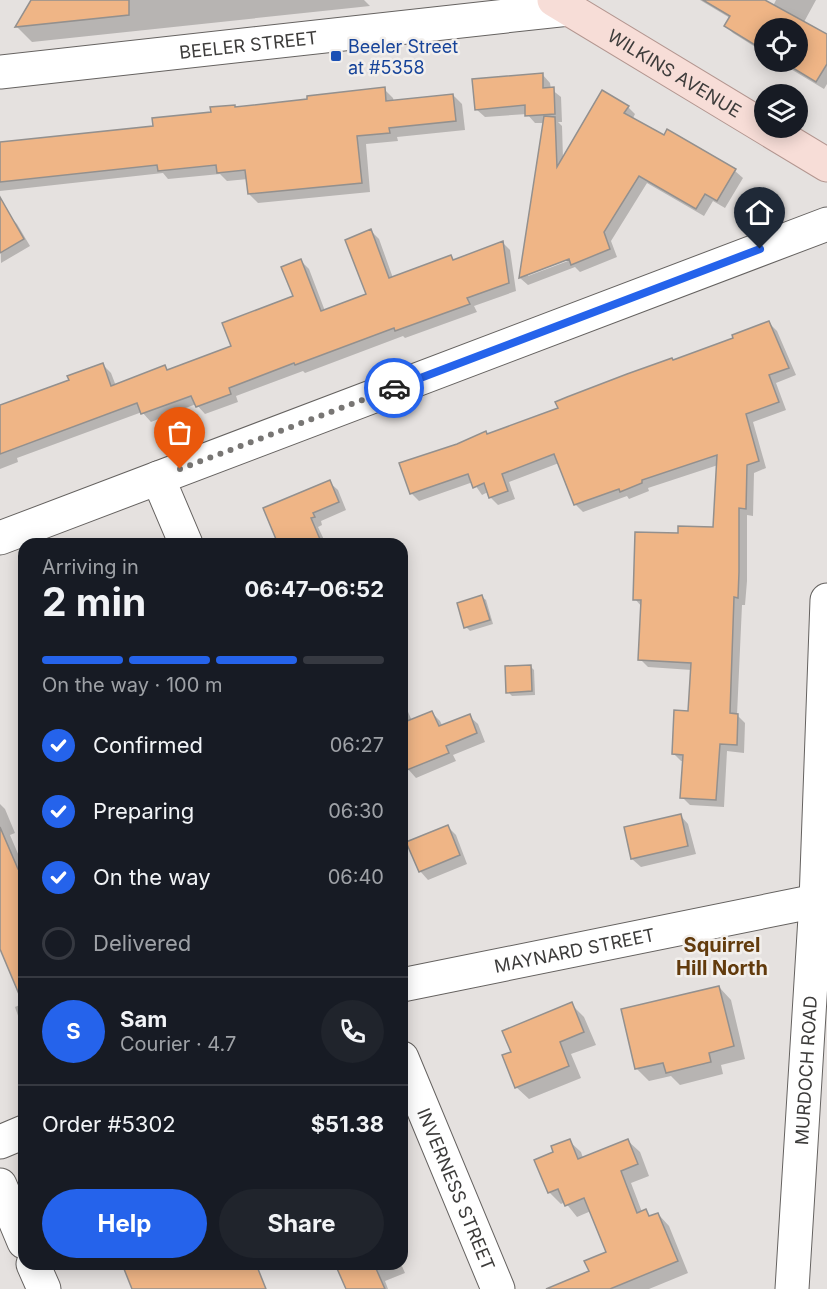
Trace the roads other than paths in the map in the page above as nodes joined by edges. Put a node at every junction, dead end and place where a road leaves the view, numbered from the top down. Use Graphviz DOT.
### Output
graph roads {
  1 [pos="561,5"];
  2 [pos="0,72"];
  3 [pos="827,165"];
  4 [pos="827,224"];
  5 [pos="158,478"];
  6 [pos="0,538"];
  7 [pos="183,538"];
  8 [pos="827,600"];
  9 [pos="816,901"];
  10 [pos="408,984"];
  11 [pos="408,1072"];
  12 [pos="18,1134"];
  13 [pos="0,1142"];
  14 [pos="0,1185"];
  15 [pos="18,1228"];
  16 [pos="36,1270"];
  17 [pos="44,1289"];
  18 [pos="498,1289"];
  19 [pos="792,1289"];
  1 -- 2 [label="street, BEELER STREET"];
  1 -- 3 [label="main road, WILKINS AVENUE"];
  4 -- 5 [label="street"];
  5 -- 6 [label="street"];
  5 -- 7 [label="street"];
  8 -- 9 [label="street, MURDOCH ROAD"];
  9 -- 10 [label="street, MAYNARD STREET"];
  9 -- 19 [label="street, MURDOCH ROAD"];
  11 -- 18 [label="street, INVERNESS STREET"];
  12 -- 13 [label="street"];
  14 -- 15 [label="street"];
  16 -- 17 [label="street"];
}
